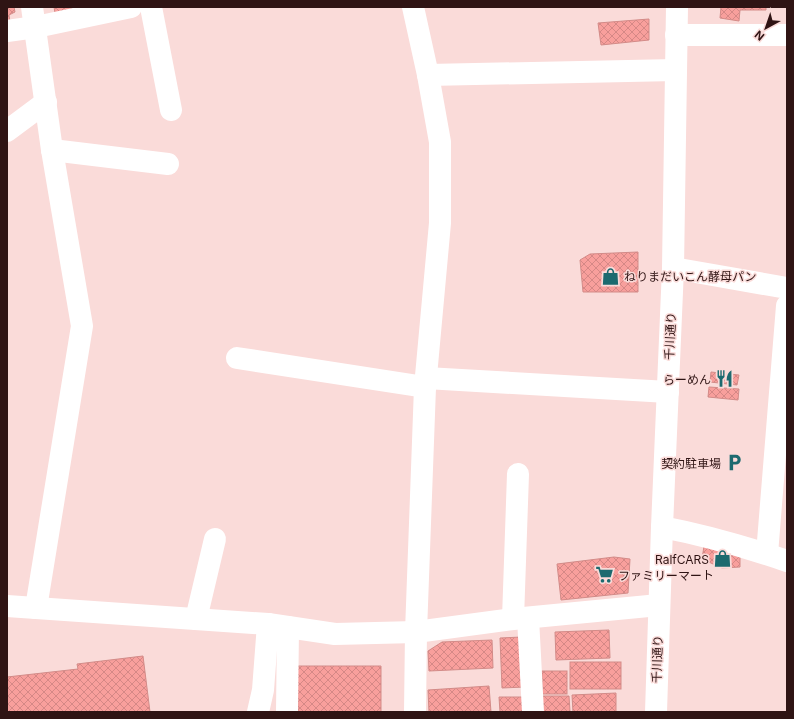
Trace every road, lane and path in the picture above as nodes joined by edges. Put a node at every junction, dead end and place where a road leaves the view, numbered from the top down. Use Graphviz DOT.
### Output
graph roads {
  1 [pos="130,7"];
  2 [pos="151,7"];
  3 [pos="413,7"];
  4 [pos="677,7"];
  5 [pos="34,17"];
  6 [pos="7,31"];
  7 [pos="676,35"];
  8 [pos="787,35"];
  9 [pos="676,70"];
  10 [pos="428,75"];
  11 [pos="46,102"];
  12 [pos="171,110"];
  13 [pos="7,131"];
  14 [pos="52,150"];
  15 [pos="168,164"];
  16 [pos="673,268"];
  17 [pos="787,288"];
  18 [pos="787,306"];
  19 [pos="237,358"];
  20 [pos="426,383"];
  21 [pos="668,392"];
  22 [pos="518,474"];
  23 [pos="662,527"];
  24 [pos="215,539"];
  25 [pos="767,554"];
  26 [pos="787,561"];
  27 [pos="659,605"];
  28 [pos="7,606"];
  29 [pos="36,608"];
  30 [pos="521,618"];
  31 [pos="196,619"];
  32 [pos="278,626"];
  33 [pos="416,632"];
  34 [pos="258,712"];
  35 [pos="287,712"];
  36 [pos="415,712"];
  37 [pos="533,712"];
  38 [pos="656,712"];
  1 -- 5 [label="street"];
  2 -- 12 [label="street"];
  3 -- 10 [label="street"];
  4 -- 7 [label="street, 千川通り"];
  5 -- 6 [label="street"];
  5 -- 11 [label="street"];
  7 -- 8 [label="street"];
  7 -- 9 [label="street, 千川通り"];
  9 -- 10 [label="street"];
  9 -- 16 [label="street, 千川通り"];
  10 -- 20 [label="street"];
  11 -- 13 [label="street"];
  11 -- 14 [label="street"];
  14 -- 15 [label="street"];
  14 -- 29 [label="street"];
  16 -- 17 [label="street"];
  16 -- 21 [label="street, 千川通り"];
  18 -- 25 [label="street"];
  19 -- 20 [label="street"];
  20 -- 21 [label="street"];
  20 -- 33 [label="street"];
  21 -- 23 [label="street, 千川通り"];
  22 -- 30 [label="street"];
  23 -- 25 [label="street"];
  23 -- 27 [label="street, 千川通り"];
  24 -- 31 [label="street"];
  25 -- 26 [label="street"];
  27 -- 30 [label="street"];
  27 -- 38 [label="street, 千川通り"];
  28 -- 29 [label="street"];
  29 -- 31 [label="street"];
  30 -- 33 [label="street"];
  30 -- 37 [label="street"];
  31 -- 32 [label="street"];
  32 -- 33 [label="street"];
  32 -- 34 [label="street"];
  32 -- 35 [label="street"];
  33 -- 36 [label="street"];
}
